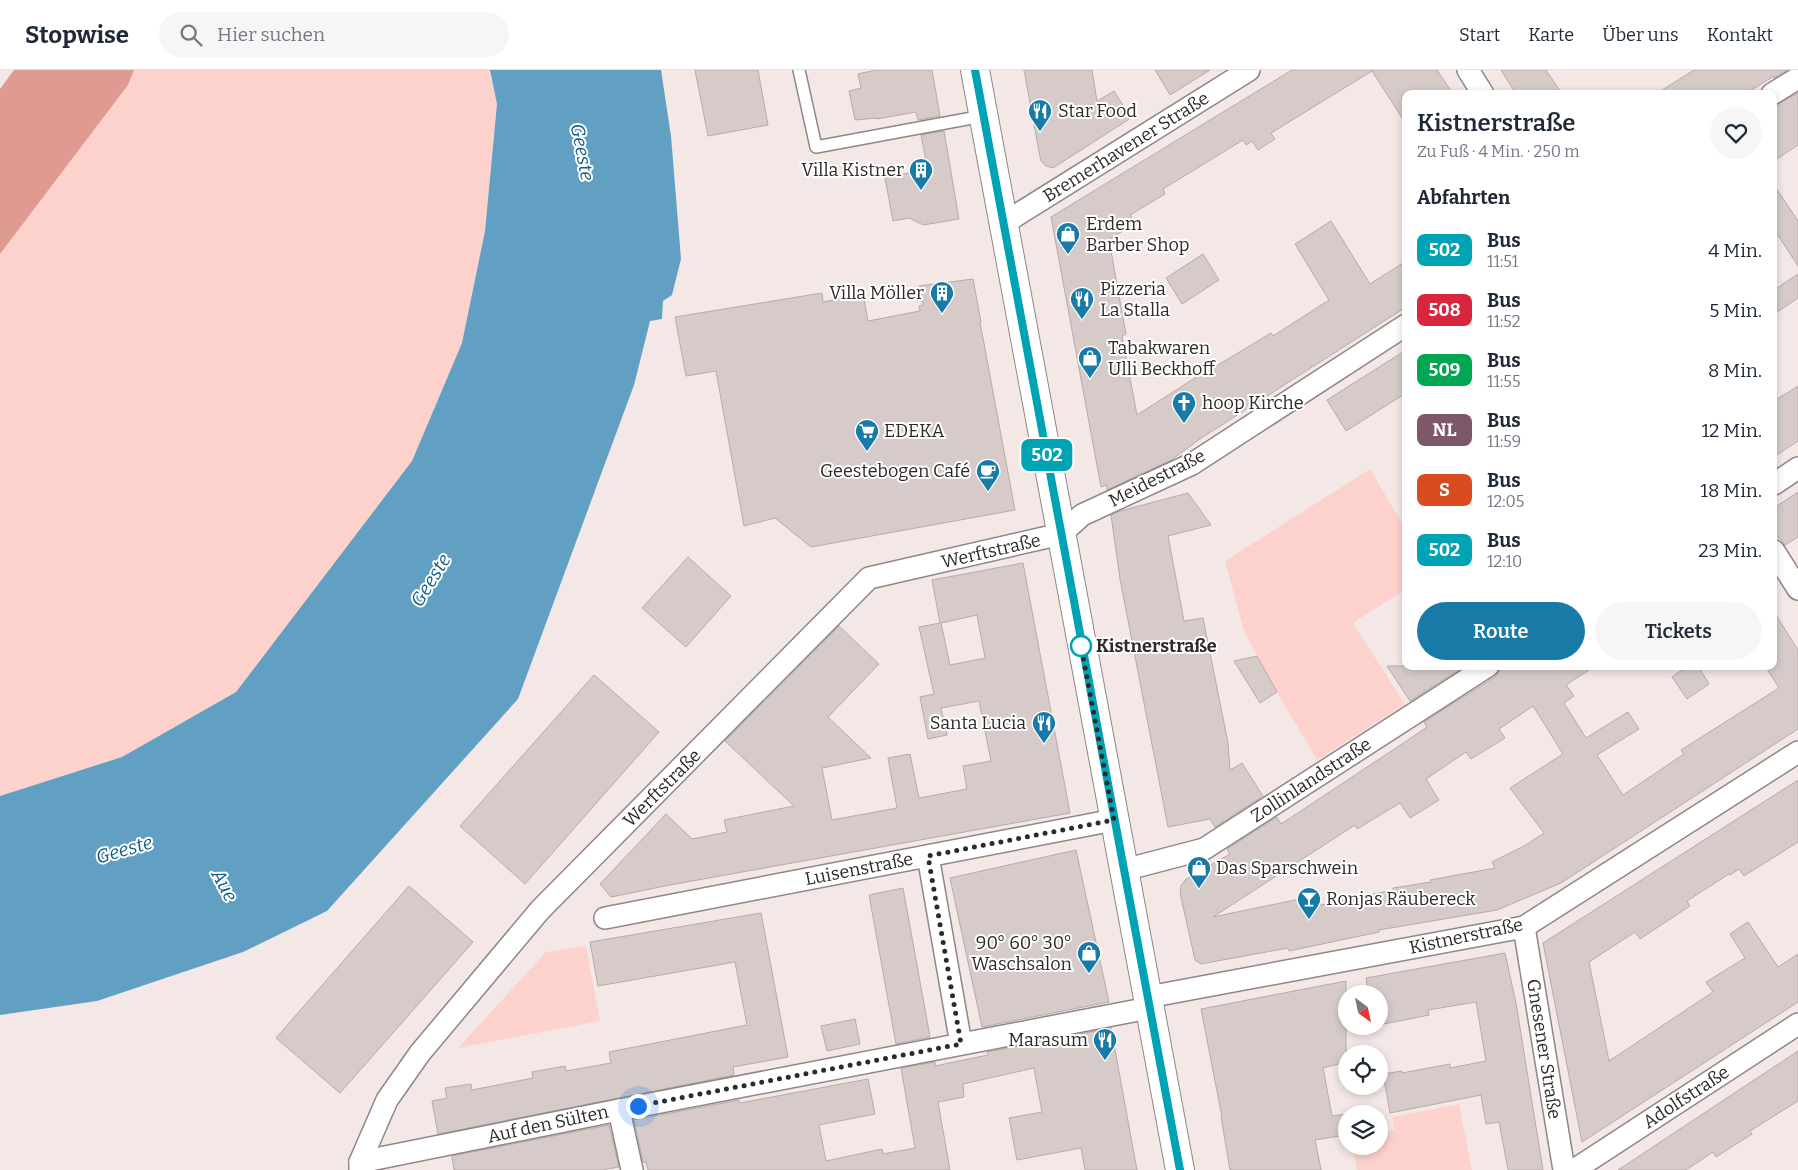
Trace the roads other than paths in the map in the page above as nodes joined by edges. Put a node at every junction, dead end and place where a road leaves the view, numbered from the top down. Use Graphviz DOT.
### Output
graph roads {
  1 [pos="800,70"];
  2 [pos="975,70"];
  3 [pos="1249,70"];
  4 [pos="1468,70"];
  5 [pos="1798,78"];
  6 [pos="1480,90"];
  7 [pos="1777,91"];
  8 [pos="983,116"];
  9 [pos="1004,223"];
  10 [pos="1402,328"];
  11 [pos="1798,468"];
  12 [pos="1777,482"];
  13 [pos="1061,534"];
  14 [pos="1777,556"];
  15 [pos="1798,589"];
  16 [pos="1482,670"];
  17 [pos="1798,752"];
  18 [pos="1114,820"];
  19 [pos="928,856"];
  20 [pos="1124,870"];
  21 [pos="605,918"];
  22 [pos="1524,927"];
  23 [pos="1149,1002"];
  24 [pos="1798,1024"];
  25 [pos="961,1044"];
  26 [pos="619,1110"];
  27 [pos="360,1166"];
  28 [pos="632,1170"];
  29 [pos="1180,1170"];
  30 [pos="1564,1170"];
  31 [pos="1574,1170"];
  1 -- 8 [label="lane"];
  2 -- 8 [label="main road"];
  3 -- 9 [label="street, Bremerhavener Straße"];
  4 -- 6 [label="street"];
  5 -- 7 [label="street"];
  8 -- 9 [label="main road"];
  9 -- 13 [label="main road"];
  10 -- 13 [label="street, Meidestraße"];
  11 -- 12 [label="street"];
  13 -- 18 [label="main road"];
  13 -- 27 [label="street, Werftstraße"];
  14 -- 15 [label="street"];
  16 -- 20 [label="street, Zollinlandstraße"];
  17 -- 22 [label="street, Kistnerstraße"];
  18 -- 19 [label="street, Luisenstraße"];
  18 -- 20 [label="main road"];
  19 -- 21 [label="street, Luisenstraße"];
  19 -- 25 [label="street"];
  20 -- 23 [label="main road"];
  22 -- 23 [label="street, Kistnerstraße"];
  22 -- 30 [label="street, Gnesener Straße"];
  23 -- 25 [label="street, Auf den Sülten"];
  23 -- 29 [label="main road"];
  24 -- 31 [label="street, Adolfstraße"];
  25 -- 26 [label="street, Auf den Sülten"];
  26 -- 27 [label="street, Auf den Sülten"];
  26 -- 28 [label="street"];
}
